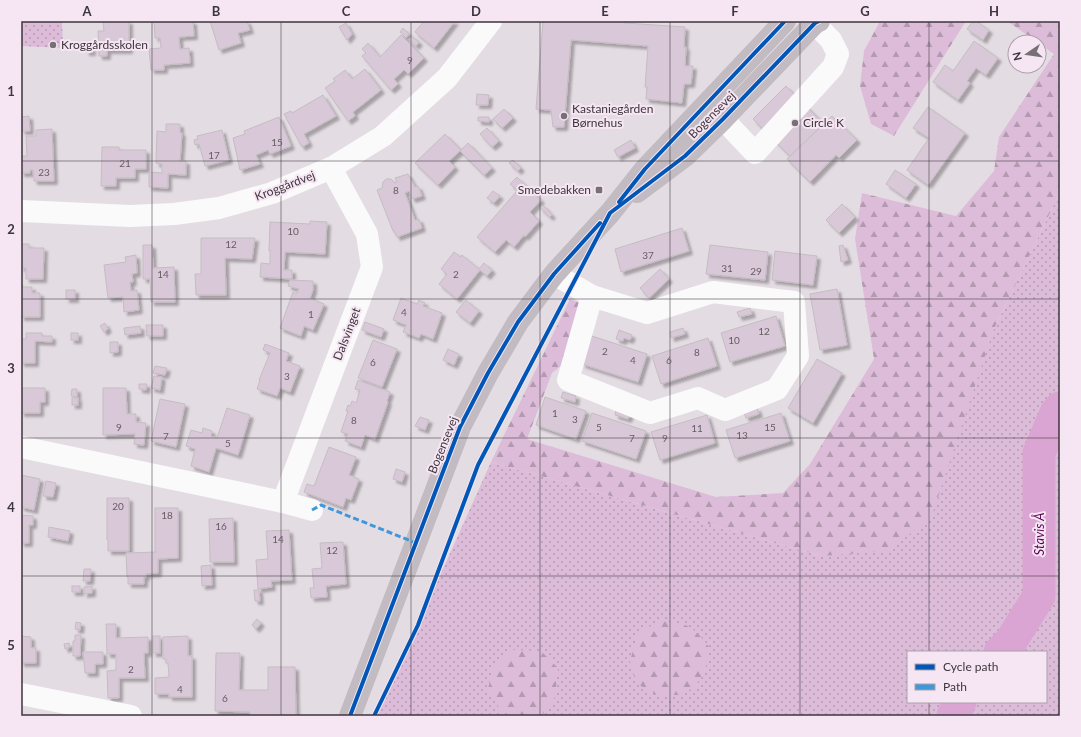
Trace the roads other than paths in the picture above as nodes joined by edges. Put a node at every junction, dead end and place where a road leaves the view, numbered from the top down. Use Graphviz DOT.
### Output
graph roads {
  1 [pos="491,21"];
  2 [pos="785,21"];
  3 [pos="816,22"];
  4 [pos="723,119"];
  5 [pos="331,168"];
  6 [pos="21,211"];
  7 [pos="610,213"];
  8 [pos="554,274"];
  9 [pos="592,296"];
  10 [pos="21,448"];
  11 [pos="283,502"];
  12 [pos="312,510"];
  13 [pos="21,694"];
  14 [pos="131,716"];
  15 [pos="350,716"];
  1 -- 5 [label="street, Kroggårdvej"];
  2 -- 7 [label="main road, Bogensevej"];
  3 -- 4 [label="main road, Bogensevej"];
  3 -- 4 [label="street"];
  4 -- 7 [label="main road, Bogensevej"];
  5 -- 6 [label="street, Kroggårdvej"];
  5 -- 11 [label="street, Dalsvinget"];
  7 -- 8 [label="main road, Bogensevej"];
  8 -- 9 [label="street"];
  8 -- 15 [label="main road, Bogensevej"];
  9 -- 9 [label="street"];
  10 -- 11 [label="street"];
  11 -- 12 [label="street"];
  13 -- 14 [label="street"];
}
